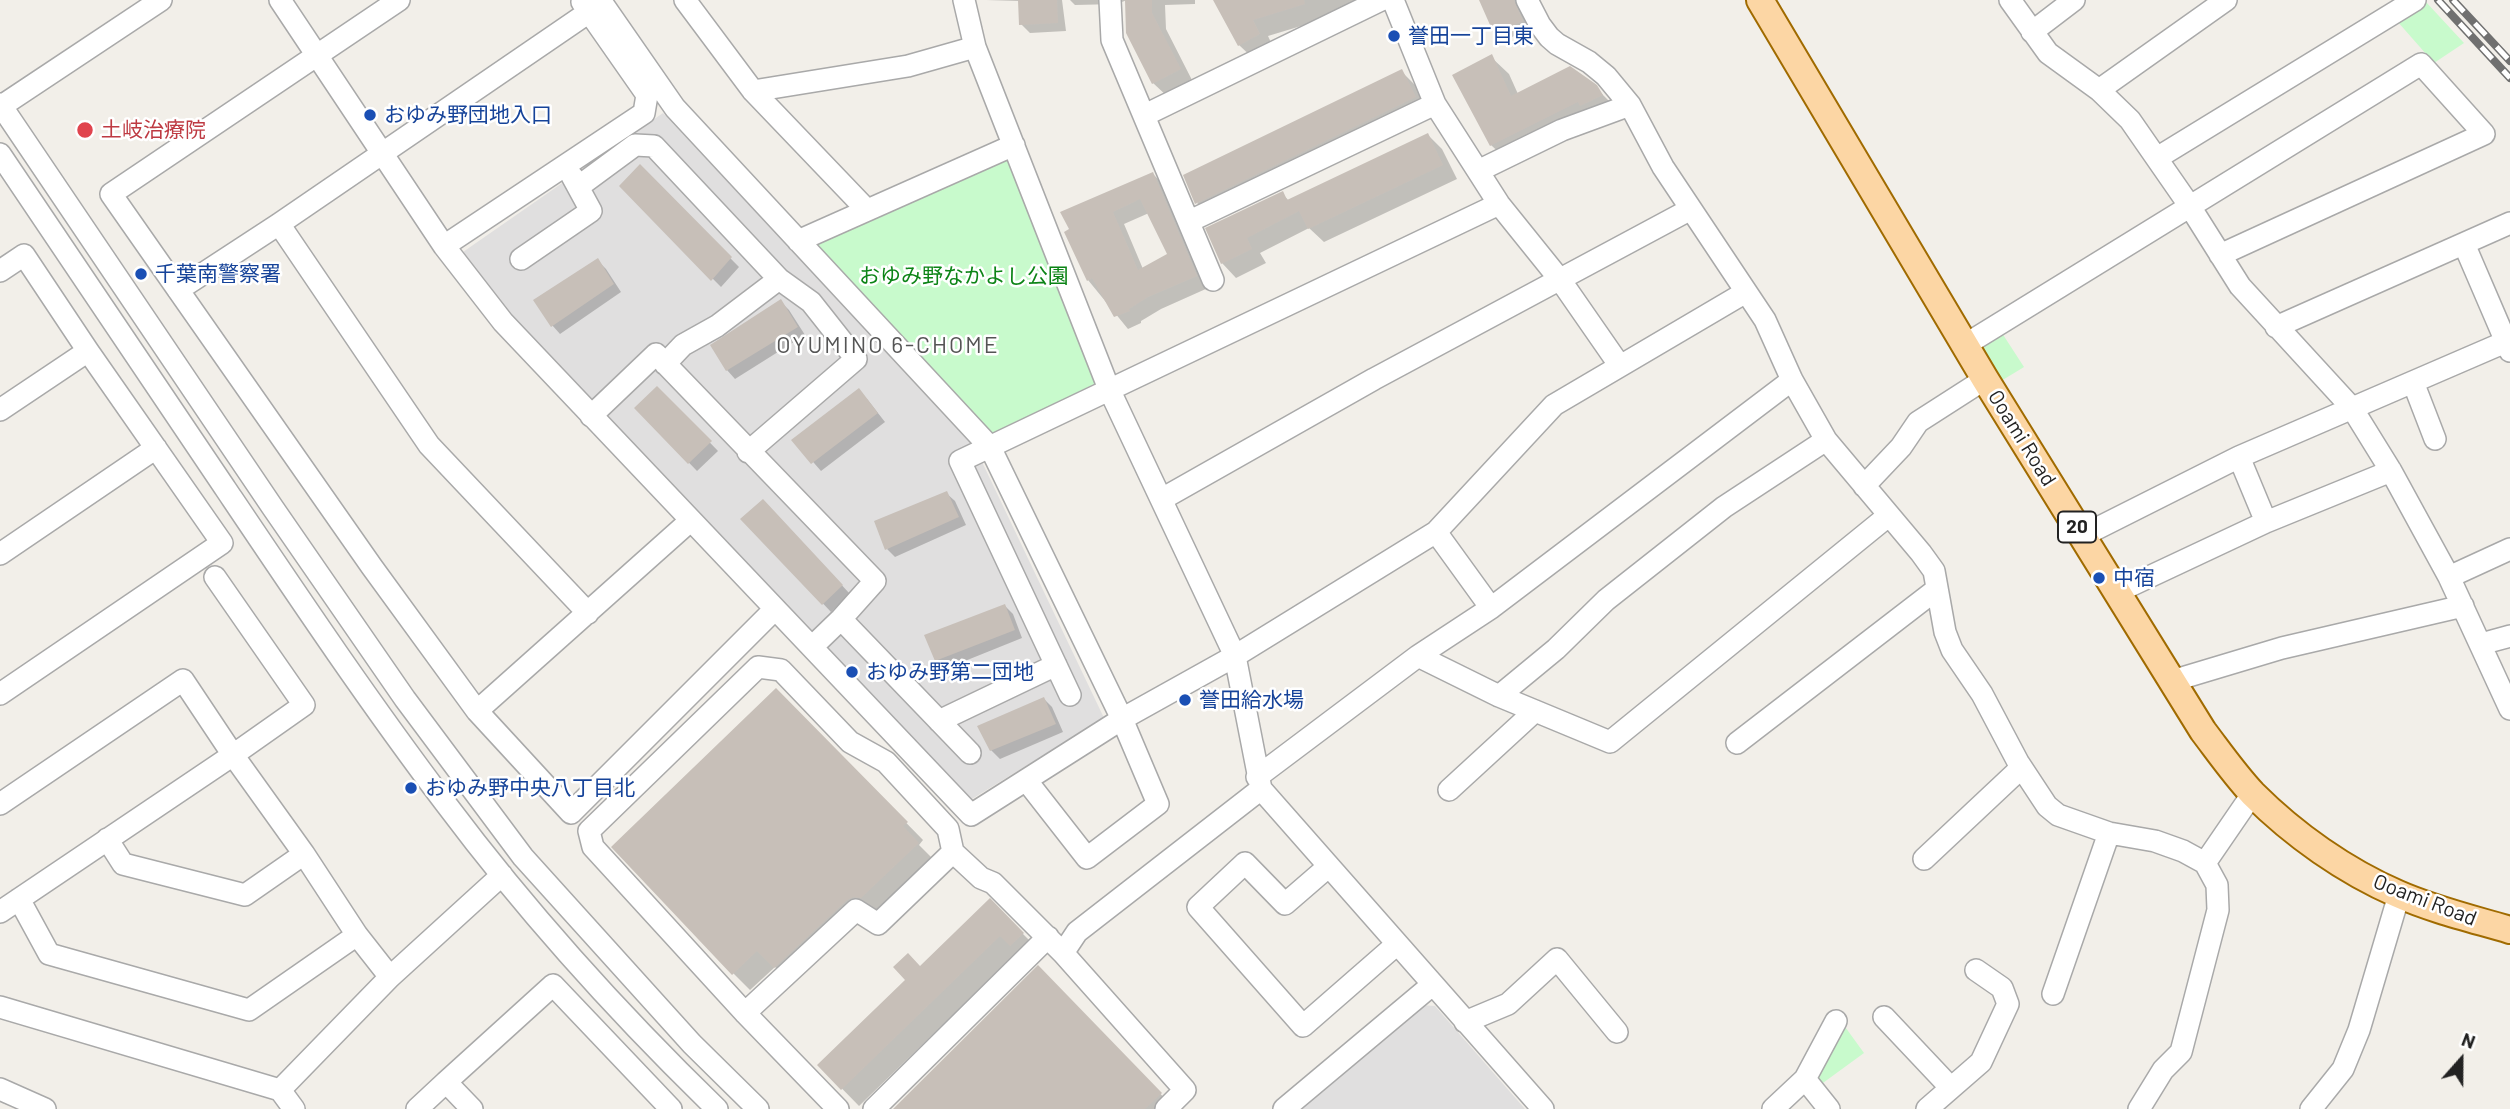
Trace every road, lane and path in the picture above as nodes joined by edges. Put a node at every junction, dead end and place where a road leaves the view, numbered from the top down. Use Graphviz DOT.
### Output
graph roads {
  1 [pos="161,0"];
  2 [pos="280,0"];
  3 [pos="399,0"];
  4 [pos="685,0"];
  5 [pos="964,0"];
  6 [pos="1110,0"];
  7 [pos="1381,0"];
  8 [pos="1392,0"];
  9 [pos="1527,0"];
  10 [pos="1760,0"];
  11 [pos="2010,0"];
  12 [pos="2074,0"];
  13 [pos="2225,0"];
  14 [pos="2415,0"];
  15 [pos="595,3"];
  16 [pos="2032,32"];
  17 [pos="975,47"];
  18 [pos="317,57"];
  19 [pos="2099,90"];
  20 [pos="753,91"];
  21 [pos="1436,104"];
  22 [pos="1630,105"];
  23 [pos="0,106"];
  24 [pos="1145,115"];
  25 [pos="1014,145"];
  26 [pos="382,153"];
  27 [pos="0,154"];
  28 [pos="2157,158"];
  29 [pos="566,164"];
  30 [pos="1478,171"];
  31 [pos="578,187"];
  32 [pos="1499,204"];
  33 [pos="2189,205"];
  34 [pos="866,209"];
  35 [pos="1691,209"];
  36 [pos="1190,221"];
  37 [pos="2510,223"];
  38 [pos="279,224"];
  39 [pos="798,241"];
  40 [pos="2464,244"];
  41 [pos="444,246"];
  42 [pos="2220,255"];
  43 [pos="521,259"];
  44 [pos="0,271"];
  45 [pos="779,279"];
  46 [pos="1213,280"];
  47 [pos="1561,281"];
  48 [pos="178,290"];
  49 [pos="1746,292"];
  50 [pos="2276,327"];
  51 [pos="2509,344"];
  52 [pos="1965,345"];
  53 [pos="88,351"];
  54 [pos="665,364"];
  55 [pos="1619,366"];
  56 [pos="1985,379"];
  57 [pos="1792,380"];
  58 [pos="2413,382"];
  59 [pos="1109,389"];
  60 [pos="2352,408"];
  61 [pos="0,410"];
  62 [pos="591,416"];
  63 [pos="2435,439"];
  64 [pos="1826,440"];
  65 [pos="990,447"];
  66 [pos="156,448"];
  67 [pos="748,452"];
  68 [pos="2239,457"];
  69 [pos="2391,471"];
  70 [pos="1864,486"];
  71 [pos="1163,499"];
  72 [pos="1888,516"];
  73 [pos="690,521"];
  74 [pos="2266,522"];
  75 [pos="1436,533"];
  76 [pos="2082,536"];
  77 [pos="2510,549"];
  78 [pos="0,554"];
  79 [pos="215,577"];
  80 [pos="2449,577"];
  81 [pos="1937,589"];
  82 [pos="2117,592"];
  83 [pos="2463,606"];
  84 [pos="1491,608"];
  85 [pos="775,609"];
  86 [pos="588,613"];
  87 [pos="841,620"];
  88 [pos="2510,636"];
  89 [pos="2481,644"];
  90 [pos="812,647"];
  91 [pos="1235,656"];
  92 [pos="1418,656"];
  93 [pos="1056,665"];
  94 [pos="2172,681"];
  95 [pos="0,694"];
  96 [pos="1070,695"];
  97 [pos="1499,696"];
  98 [pos="2510,709"];
  99 [pos="477,711"];
  100 [pos="1535,711"];
  101 [pos="1122,719"];
  102 [pos="939,721"];
  103 [pos="1737,743"];
  104 [pos="970,753"];
  105 [pos="233,755"];
  106 [pos="2021,768"];
  107 [pos="1026,780"];
  108 [pos="1259,783"];
  109 [pos="1449,790"];
  110 [pos="2253,793"];
  111 [pos="0,804"];
  112 [pos="2109,833"];
  113 [pos="107,839"];
  114 [pos="953,852"];
  115 [pos="304,854"];
  116 [pos="1924,859"];
  117 [pos="2205,863"];
  118 [pos="1329,866"];
  119 [pos="502,875"];
  120 [pos="2399,894"];
  121 [pos="19,899"];
  122 [pos="0,912"];
  123 [pos="2510,930"];
  124 [pos="357,935"];
  125 [pos="1048,937"];
  126 [pos="1397,944"];
  127 [pos="1063,953"];
  128 [pos="1976,970"];
  129 [pos="390,977"];
  130 [pos="1432,985"];
  131 [pos="2053,994"];
  132 [pos="0,1007"];
  133 [pos="746,1013"];
  134 [pos="1884,1017"];
  135 [pos="1836,1021"];
  136 [pos="1465,1022"];
  137 [pos="1617,1032"];
  138 [pos="1805,1079"];
  139 [pos="446,1082"];
  140 [pos="0,1088"];
  141 [pos="1951,1088"];
  142 [pos="280,1090"];
  143 [pos="1300,1105"];
  144 [pos="2145,1107"];
  145 [pos="45,1109"];
  146 [pos="294,1109"];
  147 [pos="417,1109"];
  148 [pos="472,1109"];
  149 [pos="671,1109"];
  150 [pos="717,1109"];
  151 [pos="758,1109"];
  152 [pos="838,1109"];
  153 [pos="874,1109"];
  154 [pos="1166,1109"];
  155 [pos="1543,1109"];
  156 [pos="1773,1109"];
  157 [pos="1829,1109"];
  158 [pos="1927,1109"];
  159 [pos="2311,1109"];
  1 -- 23 [label="street"];
  2 -- 18 [label="street"];
  3 -- 18 [label="street"];
  4 -- 20 [label="street"];
  5 -- 17 [label="street"];
  6 -- 24 [label="street"];
  7 -- 24 [label="street"];
  8 -- 21 [label="street"];
  9 -- 22 [label="street"];
  10 -- 52 [label="main road, Ooami Road / 20"];
  11 -- 16 [label="street"];
  12 -- 16 [label="street"];
  13 -- 19 [label="street"];
  14 -- 28 [label="street"];
  15 -- 26 [label="street"];
  15 -- 29 [label="street"];
  15 -- 39 [label="street"];
  16 -- 19 [label="street"];
  17 -- 20 [label="street"];
  17 -- 25 [label="street"];
  18 -- 26 [label="street"];
  18 -- 48 [label="street"];
  19 -- 28 [label="street"];
  20 -- 34 [label="street"];
  21 -- 30 [label="street"];
  21 -- 36 [label="street"];
  22 -- 30 [label="street"];
  22 -- 35 [label="street"];
  23 -- 151 [label="street"];
  24 -- 36 [label="street"];
  25 -- 34 [label="street"];
  25 -- 59 [label="street"];
  26 -- 38 [label="street"];
  26 -- 41 [label="street"];
  27 -- 119 [label="street"];
  28 -- 33 [label="street"];
  29 -- 31 [label="street"];
  29 -- 41 [label="street"];
  30 -- 32 [label="street"];
  31 -- 43 [label="street"];
  31 -- 45 [label="street"];
  32 -- 47 [label="street"];
  32 -- 59 [label="street"];
  33 -- 42 [label="street"];
  33 -- 42 [label="street"];
  33 -- 52 [label="street"];
  34 -- 39 [label="street"];
  35 -- 47 [label="street"];
  35 -- 49 [label="street"];
  36 -- 46 [label="street"];
  37 -- 40 [label="street"];
  38 -- 48 [label="street"];
  38 -- 86 [label="street"];
  39 -- 65 [label="street"];
  40 -- 50 [label="street"];
  40 -- 51 [label="street"];
  41 -- 62 [label="street"];
  42 -- 50 [label="street"];
  44 -- 53 [label="street"];
  45 -- 54 [label="street"];
  45 -- 67 [label="street"];
  47 -- 55 [label="street"];
  47 -- 71 [label="street"];
  48 -- 99 [label="street"];
  49 -- 55 [label="street"];
  49 -- 57 [label="street"];
  50 -- 60 [label="street"];
  51 -- 58 [label="street"];
  52 -- 56 [label="main road, Ooami Road / 20"];
  53 -- 61 [label="street"];
  53 -- 66 [label="street"];
  54 -- 62 [label="street"];
  54 -- 67 [label="street"];
  55 -- 75 [label="street"];
  56 -- 70 [label="street"];
  56 -- 76 [label="main road, Ooami Road / 20"];
  57 -- 64 [label="street"];
  57 -- 84 [label="street"];
  58 -- 60 [label="street"];
  58 -- 63 [label="street"];
  59 -- 65 [label="street"];
  59 -- 71 [label="street"];
  60 -- 68 [label="street"];
  60 -- 69 [label="street"];
  62 -- 73 [label="street"];
  64 -- 70 [label="street"];
  64 -- 97 [label="street"];
  65 -- 93 [label="street"];
  65 -- 101 [label="street"];
  66 -- 78 [label="street"];
  66 -- 95 [label="street"];
  67 -- 87 [label="street"];
  68 -- 74 [label="street"];
  68 -- 76 [label="street"];
  69 -- 74 [label="street"];
  69 -- 80 [label="street"];
  70 -- 72 [label="street"];
  71 -- 91 [label="street"];
  72 -- 81 [label="street"];
  72 -- 100 [label="street"];
  73 -- 85 [label="street"];
  73 -- 86 [label="street"];
  74 -- 82 [label="street"];
  75 -- 84 [label="street"];
  75 -- 91 [label="street"];
  76 -- 82 [label="main road, Ooami Road / 20"];
  77 -- 80 [label="street"];
  79 -- 105 [label="street"];
  80 -- 83 [label="street"];
  81 -- 103 [label="street"];
  81 -- 106 [label="street"];
  82 -- 94 [label="main road, Ooami Road / 20"];
  83 -- 89 [label="street"];
  83 -- 94 [label="street"];
  84 -- 92 [label="street"];
  85 -- 90 [label="street"];
  85 -- 99 [label="street"];
  86 -- 99 [label="street"];
  87 -- 90 [label="street"];
  87 -- 102 [label="street"];
  88 -- 89 [label="street"];
  89 -- 98 [label="street"];
  90 -- 107 [label="street"];
  91 -- 101 [label="street"];
  91 -- 108 [label="street"];
  92 -- 97 [label="street"];
  92 -- 108 [label="street"];
  93 -- 96 [label="street"];
  93 -- 102 [label="street"];
  94 -- 110 [label="main road, Ooami Road / 20"];
  97 -- 100 [label="street"];
  100 -- 109 [label="street"];
  101 -- 107 [label="street"];
  101 -- 107 [label="street"];
  102 -- 104 [label="street"];
  105 -- 111 [label="street"];
  105 -- 113 [label="street"];
  105 -- 115 [label="street"];
  106 -- 112 [label="street"];
  106 -- 116 [label="street"];
  108 -- 118 [label="street"];
  108 -- 127 [label="street"];
  110 -- 117 [label="street"];
  110 -- 120 [label="main road, Ooami Road / 20"];
  112 -- 117 [label="street"];
  112 -- 131 [label="street"];
  113 -- 115 [label="street"];
  113 -- 121 [label="street"];
  114 -- 125 [label="street"];
  114 -- 133 [label="street"];
  114 -- 133 [label="street"];
  115 -- 124 [label="street"];
  117 -- 144 [label="street"];
  118 -- 126 [label="street"];
  118 -- 126 [label="street"];
  119 -- 129 [label="street"];
  119 -- 150 [label="street"];
  120 -- 123 [label="main road, Ooami Road / 20"];
  120 -- 159 [label="street"];
  121 -- 122 [label="street"];
  121 -- 124 [label="street"];
  124 -- 129 [label="street"];
  125 -- 127 [label="street"];
  125 -- 153 [label="street"];
  126 -- 130 [label="street"];
  127 -- 154 [label="street"];
  128 -- 141 [label="street"];
  129 -- 142 [label="street"];
  130 -- 136 [label="street"];
  130 -- 143 [label="street"];
  132 -- 142 [label="street"];
  133 -- 152 [label="street"];
  134 -- 141 [label="street"];
  135 -- 138 [label="street"];
  136 -- 137 [label="street"];
  136 -- 155 [label="street"];
  138 -- 156 [label="street"];
  138 -- 157 [label="street"];
  139 -- 147 [label="street"];
  139 -- 148 [label="street"];
  139 -- 149 [label="street"];
  140 -- 145 [label="street"];
  141 -- 158 [label="street"];
  142 -- 146 [label="street"];
}
